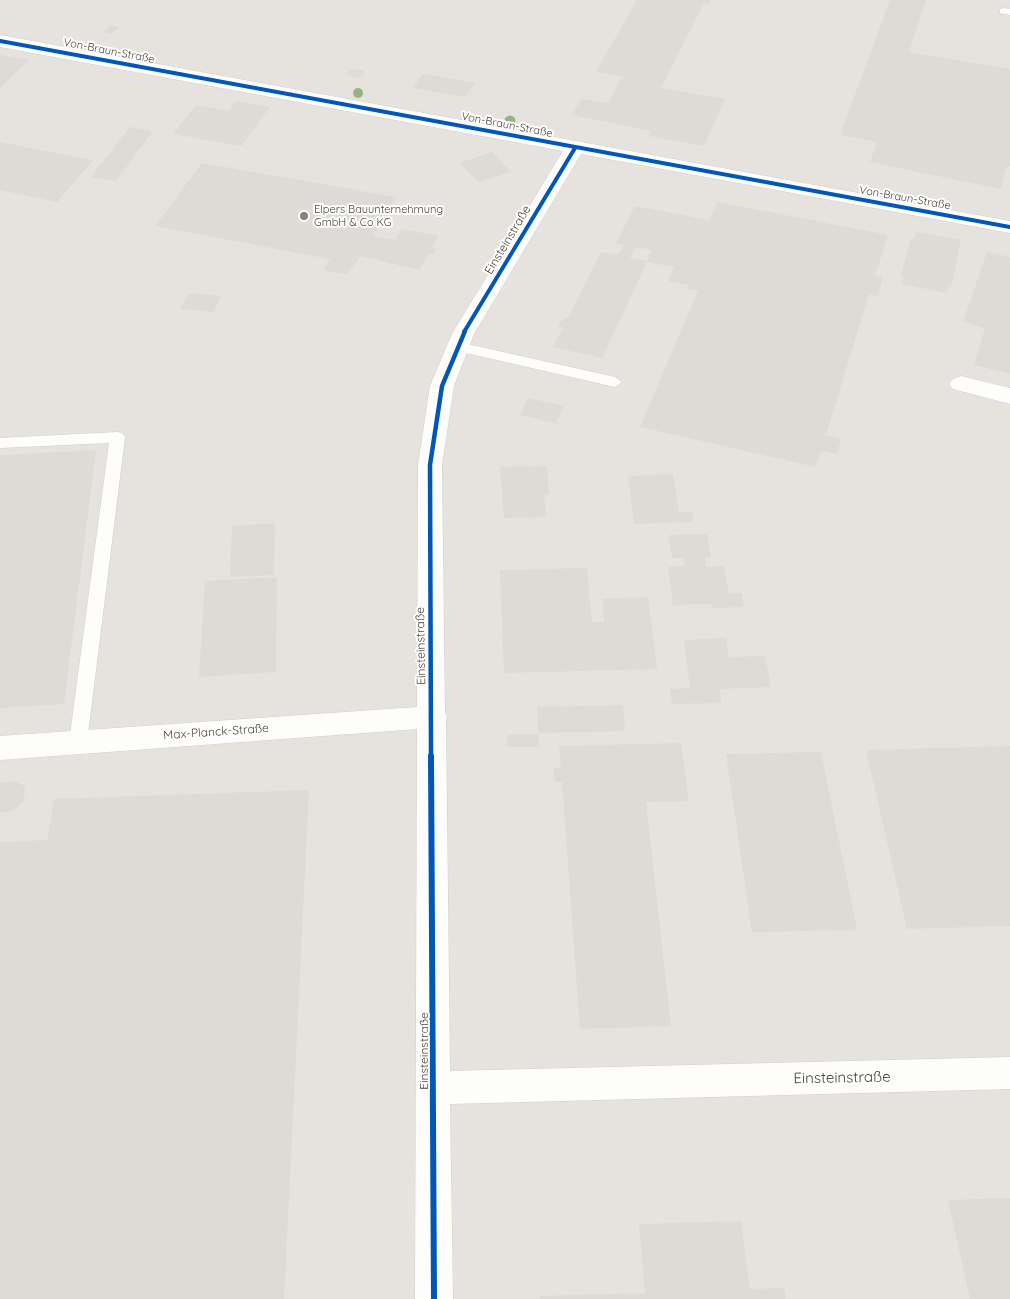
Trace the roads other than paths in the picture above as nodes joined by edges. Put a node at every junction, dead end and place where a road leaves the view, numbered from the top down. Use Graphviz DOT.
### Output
graph roads {
  1 [pos="0,41"];
  2 [pos="575,148"];
  3 [pos="1010,227"];
  4 [pos="458,347"];
  5 [pos="615,382"];
  6 [pos="961,384"];
  7 [pos="1010,396"];
  8 [pos="0,443"];
  9 [pos="433,717"];
  10 [pos="78,742"];
  11 [pos="0,748"];
  12 [pos="1010,1073"];
  13 [pos="434,1088"];
  14 [pos="434,1299"];
  1 -- 2 [label="street, Von-Braun-Straße"];
  2 -- 3 [label="street, Von-Braun-Straße"];
  2 -- 4 [label="street, Einsteinstraße"];
  4 -- 5 [label="lane"];
  4 -- 9 [label="street, Einsteinstraße"];
  6 -- 7 [label="street"];
  8 -- 10 [label="lane"];
  9 -- 10 [label="street, Max-Planck-Straße"];
  9 -- 13 [label="street, Einsteinstraße"];
  10 -- 11 [label="street, Max-Planck-Straße"];
  12 -- 13 [label="street, Einsteinstraße"];
  13 -- 14 [label="street, Einsteinstraße"];
}
